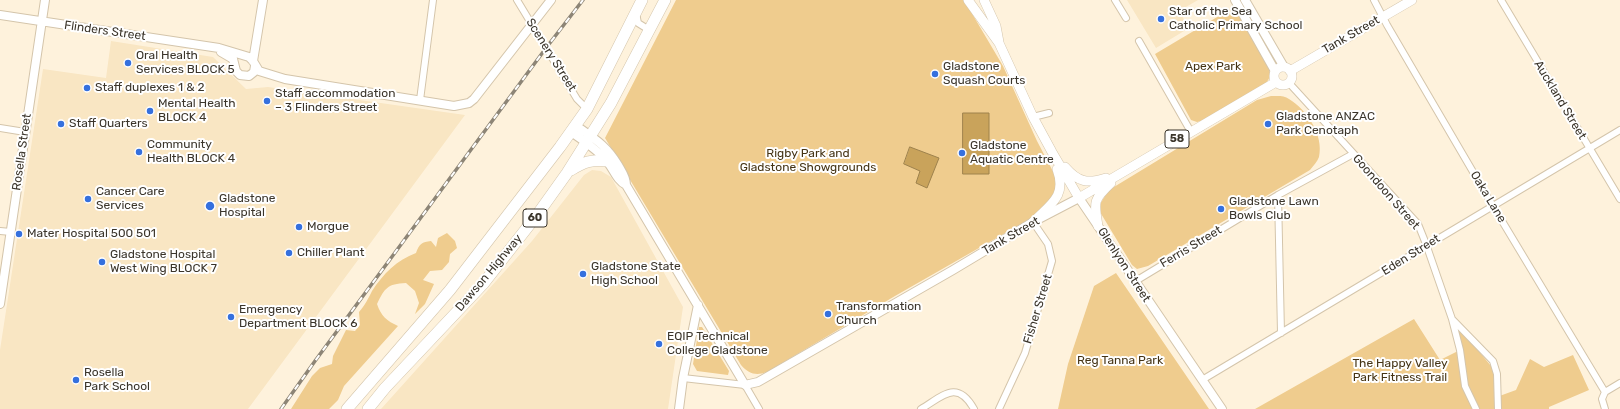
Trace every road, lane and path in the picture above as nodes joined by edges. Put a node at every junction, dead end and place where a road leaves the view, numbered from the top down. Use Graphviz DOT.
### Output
graph roads {
  1 [pos="45,0"];
  2 [pos="263,0"];
  3 [pos="433,0"];
  4 [pos="517,0"];
  5 [pos="551,0"];
  6 [pos="642,0"];
  7 [pos="665,0"];
  8 [pos="968,0"];
  9 [pos="1115,0"];
  10 [pos="1235,0"];
  11 [pos="1245,0"];
  12 [pos="1374,0"];
  13 [pos="1412,0"];
  14 [pos="1501,0"];
  15 [pos="986,1"];
  16 [pos="636,13"];
  17 [pos="0,16"];
  18 [pos="1383,17"];
  19 [pos="1126,18"];
  20 [pos="42,22"];
  21 [pos="532,25"];
  22 [pos="651,26"];
  23 [pos="1139,41"];
  24 [pos="999,43"];
  25 [pos="210,47"];
  26 [pos="250,63"];
  27 [pos="235,67"];
  28 [pos="1287,69"];
  29 [pos="1275,71"];
  30 [pos="1276,82"];
  31 [pos="1288,83"];
  32 [pos="420,100"];
  33 [pos="587,109"];
  34 [pos="1049,113"];
  35 [pos="1033,117"];
  36 [pos="0,128"];
  37 [pos="573,129"];
  38 [pos="1620,130"];
  39 [pos="25,132"];
  40 [pos="1191,132"];
  41 [pos="589,140"];
  42 [pos="1589,148"];
  43 [pos="1052,152"];
  44 [pos="1353,154"];
  45 [pos="608,161"];
  46 [pos="567,173"];
  47 [pos="1120,173"];
  48 [pos="626,185"];
  49 [pos="1278,195"];
  50 [pos="1079,198"];
  51 [pos="1620,199"];
  52 [pos="1493,206"];
  53 [pos="1033,222"];
  54 [pos="1098,226"];
  55 [pos="0,231"];
  56 [pos="11,232"];
  57 [pos="1426,244"];
  58 [pos="1134,282"];
  59 [pos="0,304"];
  60 [pos="698,305"];
  61 [pos="1452,319"];
  62 [pos="1281,333"];
  63 [pos="683,378"];
  64 [pos="1202,380"];
  65 [pos="1620,383"];
  66 [pos="745,386"];
  67 [pos="1605,392"];
  68 [pos="1004,396"];
  69 [pos="347,409"];
  70 [pos="368,409"];
  71 [pos="679,409"];
  72 [pos="759,409"];
  73 [pos="921,409"];
  74 [pos="974,409"];
  75 [pos="995,409"];
  76 [pos="999,409"];
  77 [pos="1222,409"];
  78 [pos="1476,409"];
  79 [pos="1498,409"];
  80 [pos="1605,409"];
  1 -- 20 [label="street, Rosella Street"];
  2 -- 26 [label="street"];
  3 -- 32 [label="street"];
  4 -- 21 [label="street, Scenery Street"];
  5 -- 21 [label="street"];
  6 -- 16 [label="highway, Dawson Highway / 60"];
  7 -- 22 [label="highway, Dawson Highway / 60"];
  8 -- 24 [label="main road, Glenlyon Street"];
  9 -- 19 [label="street"];
  10 -- 29 [label="street"];
  11 -- 28 [label="street"];
  12 -- 18 [label="street, Oaka Lane"];
  13 -- 18 [label="main road, Tank Street"];
  14 -- 42 [label="street, Auckland Street"];
  15 -- 24 [label="main road, Glenlyon Street"];
  16 -- 22 [label="street"];
  16 -- 33 [label="highway, Dawson Highway / 60"];
  17 -- 20 [label="street, Flinders Street"];
  18 -- 28 [label="main road, Tank Street"];
  18 -- 52 [label="street, Oaka Lane"];
  20 -- 25 [label="street, Flinders Street"];
  20 -- 39 [label="street, Rosella Street"];
  21 -- 32 [label="street, Flinders Street"];
  21 -- 33 [label="street, Scenery Street"];
  22 -- 41 [label="highway, Dawson Highway / 60"];
  23 -- 40 [label="street"];
  24 -- 35 [label="main road, Glenlyon Street"];
  25 -- 26 [label="street, Flinders Street"];
  25 -- 27 [label="street, Flinders Street"];
  26 -- 27 [label="street"];
  26 -- 27 [label="street, Flinders Street"];
  26 -- 32 [label="street, Flinders Street"];
  28 -- 29 [label="main road"];
  28 -- 31 [label="main road"];
  29 -- 30 [label="main road"];
  30 -- 31 [label="main road"];
  30 -- 40 [label="main road, Tank Street / 58"];
  31 -- 44 [label="street, Goondoon Street"];
  33 -- 37 [label="highway, Dawson Highway / 60"];
  34 -- 35 [label="street"];
  35 -- 43 [label="main road, Glenlyon Street"];
  36 -- 39 [label="street"];
  37 -- 41 [label="street"];
  37 -- 69 [label="highway, Dawson Highway / 60"];
  38 -- 42 [label="street, Eden Street"];
  39 -- 56 [label="street, Rosella Street"];
  40 -- 47 [label="main road, Tank Street / 58"];
  41 -- 45 [label="street"];
  41 -- 46 [label="highway, Dawson Highway / 60"];
  41 -- 48 [label="street"];
  42 -- 51 [label="street, Auckland Street"];
  42 -- 52 [label="street, Eden Street"];
  43 -- 47 [label="main road"];
  43 -- 50 [label="main road, Glenlyon Street"];
  43 -- 53 [label="main road"];
  44 -- 49 [label="street, Ferris Street"];
  44 -- 57 [label="street, Goondoon Street"];
  45 -- 46 [label="highway"];
  45 -- 48 [label="street"];
  46 -- 70 [label="highway, Dawson Highway / 60"];
  47 -- 50 [label="main road, Tank Street / 58"];
  47 -- 54 [label="main road"];
  48 -- 60 [label="street"];
  49 -- 58 [label="street, Ferris Street"];
  49 -- 62 [label="street"];
  50 -- 53 [label="street, Tank Street"];
  50 -- 54 [label="street, Glenlyon Street"];
  52 -- 57 [label="street, Eden Street"];
  52 -- 67 [label="street, Oaka Lane"];
  53 -- 66 [label="street, Tank Street"];
  53 -- 68 [label="street, Fisher Street"];
  54 -- 58 [label="street, Glenlyon Street"];
  55 -- 56 [label="street"];
  56 -- 59 [label="street, Rosella Street"];
  57 -- 61 [label="street, Goondoon Street"];
  57 -- 62 [label="street, Eden Street"];
  58 -- 64 [label="street, Glenlyon Street"];
  60 -- 63 [label="street"];
  60 -- 66 [label="street"];
  61 -- 78 [label="street, Goondoon Street"];
  61 -- 79 [label="street, Goondoon Street"];
  62 -- 64 [label="street, Eden Street"];
  63 -- 66 [label="street"];
  63 -- 71 [label="street"];
  64 -- 77 [label="street, Glenlyon Street"];
  65 -- 67 [label="street"];
  66 -- 72 [label="street"];
  67 -- 80 [label="street"];
  68 -- 75 [label="street, Fisher Street"];
  68 -- 76 [label="street, Fisher Street"];
  73 -- 74 [label="street"];
}
